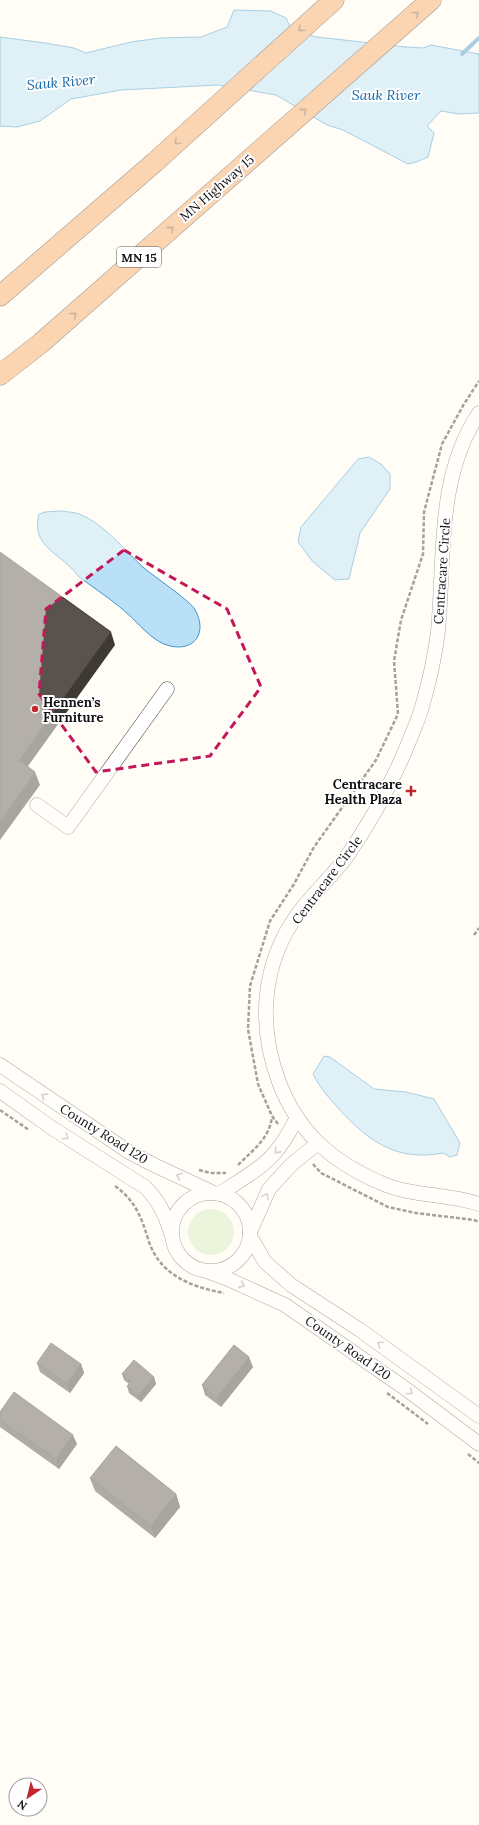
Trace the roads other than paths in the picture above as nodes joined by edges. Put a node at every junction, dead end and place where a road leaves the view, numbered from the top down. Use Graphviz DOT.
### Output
graph roads {
  1 [pos="431,0"];
  2 [pos="332,2"];
  3 [pos="155,162"];
  4 [pos="0,278"];
  5 [pos="0,296"];
  6 [pos="50,336"];
  7 [pos="0,375"];
  8 [pos="0,382"];
  9 [pos="479,413"];
  10 [pos="167,689"];
  11 [pos="37,805"];
  12 [pos="0,1065"];
  13 [pos="0,1091"];
  14 [pos="297,1117"];
  15 [pos="317,1144"];
  16 [pos="217,1194"];
  17 [pos="479,1204"];
  18 [pos="250,1234"];
  19 [pos="172,1237"];
  20 [pos="206,1271"];
  21 [pos="479,1416"];
  22 [pos="479,1444"];
  6 -- 1 [label="highway, MN Highway 15 / MN 15, one-way"];
  2 -- 3 [label="highway, one-way"];
  3 -- 4 [label="highway"];
  3 -- 5 [label="highway"];
  6 -- 7 [label="highway, MN Highway 15 / MN 15"];
  6 -- 8 [label="highway"];
  9 -- 14 [label="street, Centracare Circle"];
  10 -- 11 [label="street"];
  16 -- 12 [label="street, County Road 120, one-way"];
  13 -- 19 [label="street, County Road 120, one-way"];
  14 -- 15 [label="street, Centracare Circle"];
  14 -- 16 [label="street, one-way"];
  15 -- 17 [label="street, Centracare Circle"];
  18 -- 15 [label="street, one-way"];
  16 -- 18 [label="street"];
  16 -- 19 [label="street"];
  18 -- 20 [label="street"];
  21 -- 18 [label="street, County Road 120, one-way"];
  19 -- 20 [label="street"];
  20 -- 22 [label="street, County Road 120, one-way"];
}
